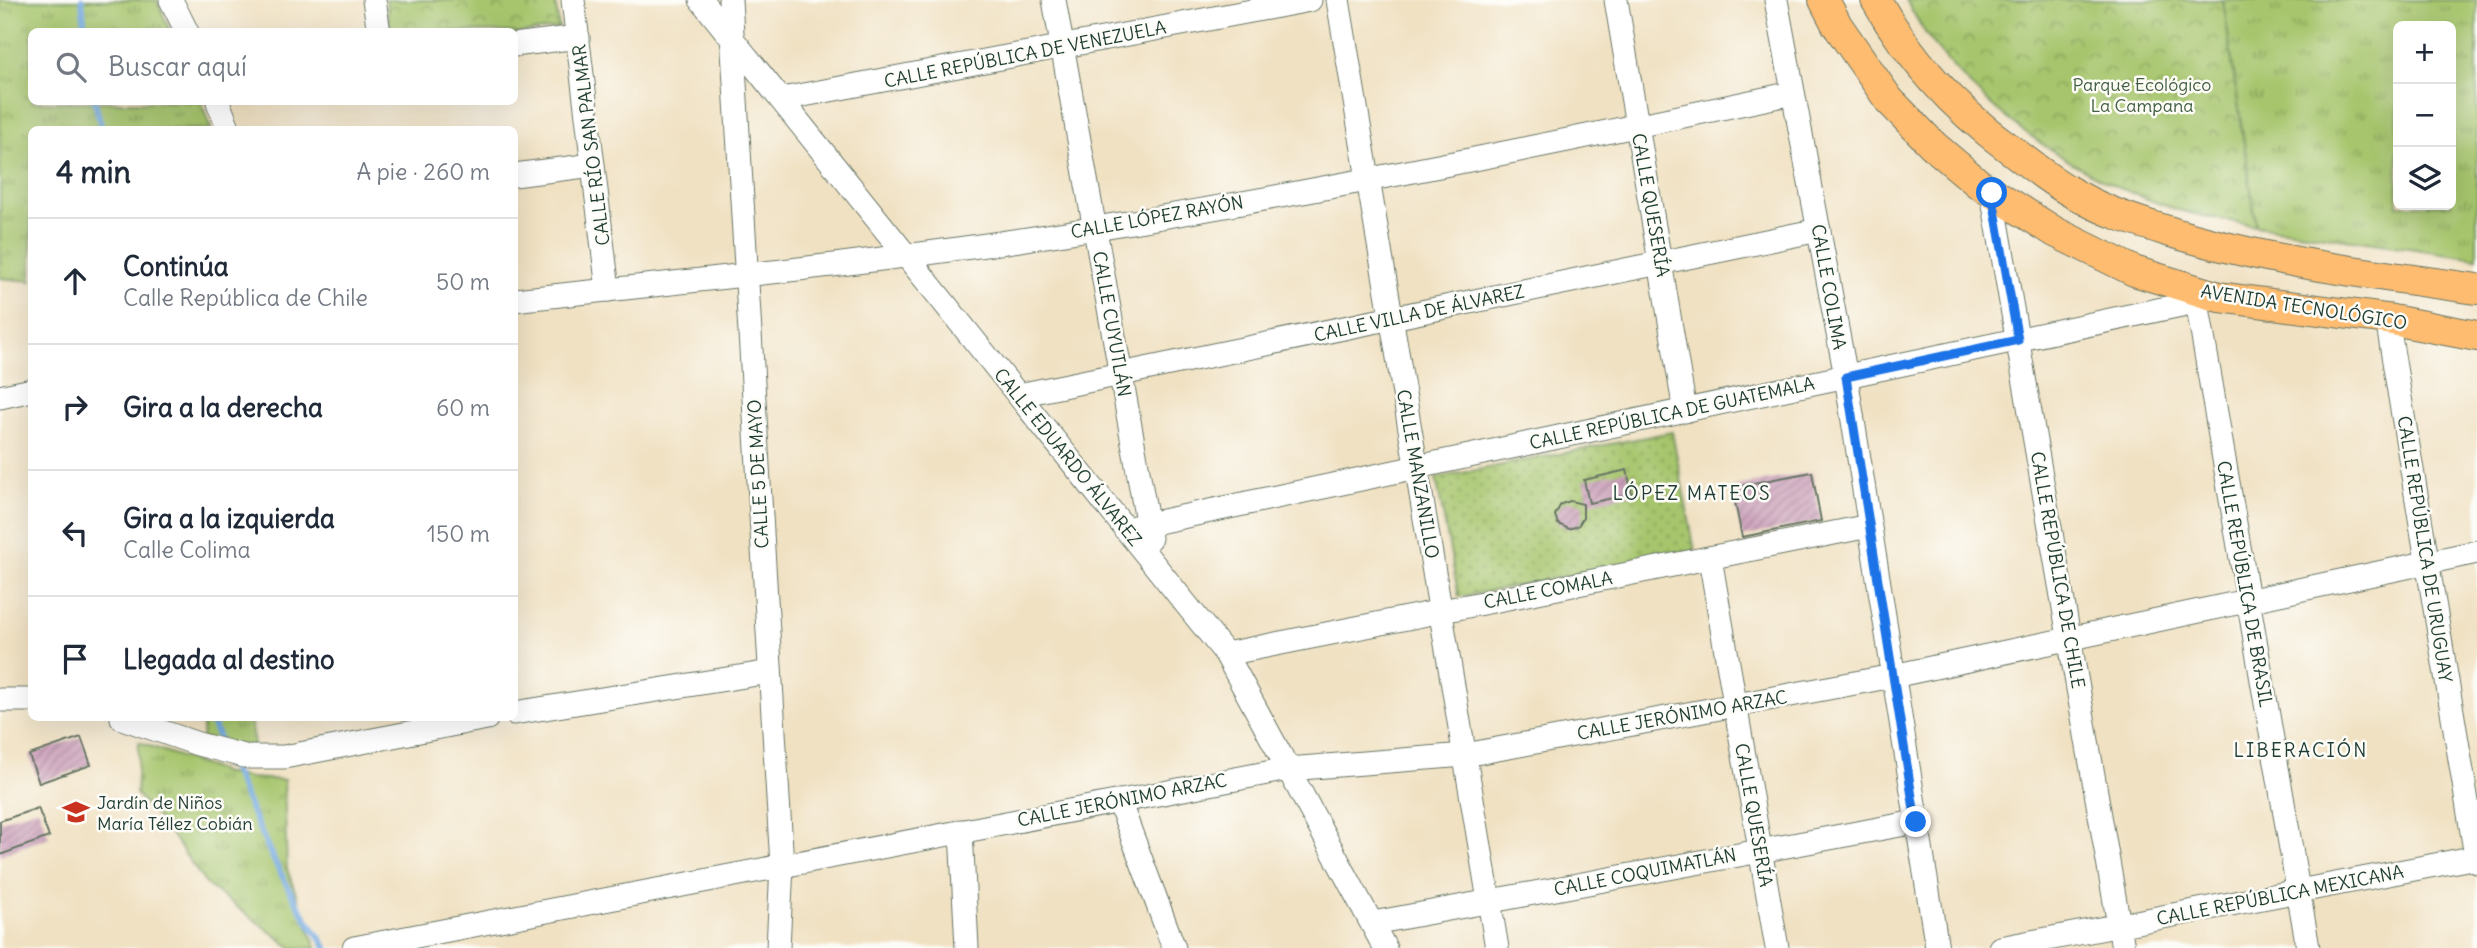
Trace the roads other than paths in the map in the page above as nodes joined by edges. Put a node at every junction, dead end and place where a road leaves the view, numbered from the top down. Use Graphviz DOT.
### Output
graph roads {
  1 [pos="172,0"];
  2 [pos="374,0"];
  3 [pos="573,0"];
  4 [pos="701,0"];
  5 [pos="730,0"];
  6 [pos="1054,0"];
  7 [pos="1310,0"];
  8 [pos="1338,0"];
  9 [pos="1616,0"];
  10 [pos="1824,0"];
  11 [pos="1876,0"];
  12 [pos="1778,1"];
  13 [pos="185,28"];
  14 [pos="378,28"];
  15 [pos="578,37"];
  16 [pos="732,37"];
  17 [pos="518,44"];
  18 [pos="1062,47"];
  19 [pos="1793,93"];
  20 [pos="782,99"];
  21 [pos="219,105"];
  22 [pos="227,126"];
  23 [pos="1637,126"];
  24 [pos="593,165"];
  25 [pos="518,174"];
  26 [pos="1368,180"];
  27 [pos="1992,193"];
  28 [pos="1095,229"];
  29 [pos="1819,230"];
  30 [pos="907,256"];
  31 [pos="1660,263"];
  32 [pos="747,275"];
  33 [pos="2477,289"];
  34 [pos="608,290"];
  35 [pos="518,300"];
  36 [pos="2208,300"];
  37 [pos="1391,318"];
  38 [pos="2387,319"];
  39 [pos="2477,336"];
  40 [pos="2018,340"];
  41 [pos="1121,374"];
  42 [pos="1846,377"];
  43 [pos="28,391"];
  44 [pos="1019,395"];
  45 [pos="0,397"];
  46 [pos="1685,411"];
  47 [pos="1417,467"];
  48 [pos="1137,526"];
  49 [pos="1870,526"];
  50 [pos="2477,552"];
  51 [pos="1710,558"];
  52 [pos="2427,563"];
  53 [pos="2248,601"];
  54 [pos="1441,612"];
  55 [pos="2069,639"];
  56 [pos="1226,654"];
  57 [pos="770,672"];
  58 [pos="1893,676"];
  59 [pos="28,699"];
  60 [pos="0,700"];
  61 [pos="1736,705"];
  62 [pos="518,712"];
  63 [pos="131,721"];
  64 [pos="462,721"];
  65 [pos="1465,755"];
  66 [pos="1288,769"];
  67 [pos="1119,801"];
  68 [pos="1916,822"];
  69 [pos="961,831"];
  70 [pos="1760,851"];
  71 [pos="2477,859"];
  72 [pos="782,865"];
  73 [pos="2298,891"];
  74 [pos="1489,902"];
  75 [pos="1373,923"];
  76 [pos="2121,937"];
  77 [pos="355,947"];
  78 [pos="778,948"];
  79 [pos="967,948"];
  80 [pos="1173,948"];
  81 [pos="1385,948"];
  82 [pos="1497,948"];
  83 [pos="1777,948"];
  84 [pos="1937,948"];
  85 [pos="2000,948"];
  86 [pos="2308,948"];
  1 -- 13 [label="street"];
  2 -- 14 [label="street"];
  3 -- 15 [label="street, CALLE RÍO SAN PALMAR"];
  4 -- 16 [label="street, CALLE EDUARDO ÁLVAREZ"];
  5 -- 16 [label="street, CALLE 5 DE MAYO"];
  6 -- 18 [label="street, CALLE CUYUTLÁN"];
  7 -- 18 [label="street, CALLE REPÚBLICA DE VENEZUELA"];
  8 -- 26 [label="street, CALLE MANZANILLO"];
  9 -- 23 [label="street, CALLE QUESERÍA"];
  10 -- 27 [label="main road, AVENIDA TECNOLÓGICO"];
  11 -- 33 [label="main road"];
  12 -- 19 [label="street, CALLE COLIMA"];
  15 -- 17 [label="street"];
  15 -- 24 [label="street, CALLE RÍO SAN PALMAR"];
  16 -- 20 [label="street, CALLE EDUARDO ÁLVAREZ"];
  16 -- 32 [label="street, CALLE 5 DE MAYO"];
  18 -- 20 [label="street, CALLE REPÚBLICA DE VENEZUELA"];
  18 -- 28 [label="street, CALLE CUYUTLÁN"];
  19 -- 23 [label="street, CALLE LÓPEZ RAYÓN"];
  19 -- 29 [label="street, CALLE COLIMA"];
  20 -- 30 [label="street, CALLE EDUARDO ÁLVAREZ"];
  21 -- 22 [label="street"];
  23 -- 26 [label="street, CALLE LÓPEZ RAYÓN"];
  23 -- 31 [label="street, CALLE QUESERÍA"];
  24 -- 25 [label="street"];
  24 -- 34 [label="street, CALLE RÍO SAN PALMAR"];
  26 -- 28 [label="street, CALLE LÓPEZ RAYÓN"];
  26 -- 37 [label="street, CALLE MANZANILLO"];
  27 -- 36 [label="main road, AVENIDA TECNOLÓGICO"];
  27 -- 40 [label="street, CALLE REPÚBLICA DE CHILE"];
  28 -- 30 [label="street, CALLE LÓPEZ RAYÓN"];
  28 -- 41 [label="street, CALLE CUYUTLÁN"];
  29 -- 31 [label="street, CALLE VILLA DE ÁLVAREZ"];
  29 -- 42 [label="street, CALLE COLIMA"];
  30 -- 32 [label="street, CALLE LÓPEZ RAYÓN"];
  30 -- 44 [label="street, CALLE EDUARDO ÁLVAREZ"];
  31 -- 37 [label="street, CALLE VILLA DE ÁLVAREZ"];
  31 -- 46 [label="street, CALLE QUESERÍA"];
  32 -- 34 [label="street, CALLE LÓPEZ RAYÓN"];
  32 -- 57 [label="street, CALLE 5 DE MAYO"];
  34 -- 35 [label="street, CALLE LÓPEZ RAYÓN"];
  36 -- 38 [label="main road, AVENIDA TECNOLÓGICO"];
  36 -- 40 [label="street, CALLE REPÚBLICA DE GUATEMALA"];
  36 -- 53 [label="street, CALLE REPÚBLICA DE BRASIL"];
  37 -- 41 [label="street, CALLE VILLA DE ÁLVAREZ"];
  37 -- 47 [label="street, CALLE MANZANILLO"];
  38 -- 39 [label="main road, AVENIDA TECNOLÓGICO"];
  38 -- 52 [label="street, CALLE REPÚBLICA DE URUGUAY"];
  40 -- 42 [label="street, CALLE REPÚBLICA DE GUATEMALA"];
  40 -- 55 [label="street, CALLE REPÚBLICA DE CHILE"];
  41 -- 44 [label="street, CALLE VILLA DE ÁLVAREZ"];
  41 -- 48 [label="street, CALLE CUYUTLÁN"];
  42 -- 46 [label="street, CALLE REPÚBLICA DE GUATEMALA"];
  42 -- 49 [label="street, CALLE COLIMA"];
  43 -- 45 [label="street"];
  44 -- 48 [label="street, CALLE EDUARDO ÁLVAREZ"];
  46 -- 47 [label="street, CALLE REPÚBLICA DE GUATEMALA"];
  47 -- 48 [label="street, CALLE REPÚBLICA DE GUATEMALA"];
  47 -- 54 [label="street, CALLE MANZANILLO"];
  48 -- 56 [label="street, CALLE CUYUTLÁN"];
  49 -- 51 [label="street, CALLE COMALA"];
  49 -- 58 [label="street, CALLE COLIMA"];
  50 -- 52 [label="street, CALLE JERÓNIMO ARZAC"];
  51 -- 54 [label="street, CALLE COMALA"];
  51 -- 61 [label="street, CALLE QUESERÍA"];
  52 -- 53 [label="street, CALLE JERÓNIMO ARZAC"];
  52 -- 71 [label="street, CALLE REPÚBLICA DE URUGUAY"];
  53 -- 55 [label="street, CALLE JERÓNIMO ARZAC"];
  53 -- 73 [label="street, CALLE REPÚBLICA DE BRASIL"];
  54 -- 56 [label="street, CALLE COMALA"];
  54 -- 65 [label="street, CALLE MANZANILLO"];
  55 -- 58 [label="street, CALLE JERÓNIMO ARZAC"];
  55 -- 76 [label="street, CALLE REPÚBLICA DE CHILE"];
  56 -- 66 [label="street"];
  57 -- 62 [label="street"];
  57 -- 72 [label="street, CALLE 5 DE MAYO"];
  58 -- 61 [label="street, CALLE JERÓNIMO ARZAC"];
  58 -- 68 [label="street, CALLE COLIMA"];
  59 -- 60 [label="street"];
  61 -- 65 [label="street, CALLE JERÓNIMO ARZAC"];
  61 -- 70 [label="street, CALLE QUESERÍA"];
  63 -- 64 [label="street"];
  65 -- 66 [label="street, CALLE JERÓNIMO ARZAC"];
  65 -- 74 [label="street, CALLE MANZANILLO"];
  66 -- 67 [label="street, CALLE JERÓNIMO ARZAC"];
  66 -- 75 [label="street"];
  67 -- 69 [label="street, CALLE JERÓNIMO ARZAC"];
  67 -- 80 [label="street"];
  68 -- 70 [label="street, CALLE COQUIMATLÁN"];
  68 -- 84 [label="street, CALLE COLIMA"];
  69 -- 72 [label="street, CALLE JERÓNIMO ARZAC"];
  69 -- 79 [label="street"];
  70 -- 74 [label="street, CALLE COQUIMATLÁN"];
  70 -- 83 [label="street, CALLE QUESERÍA"];
  71 -- 73 [label="street, CALLE REPÚBLICA MEXICANA"];
  72 -- 77 [label="street, CALLE JERÓNIMO ARZAC"];
  72 -- 78 [label="street, CALLE 5 DE MAYO"];
  73 -- 76 [label="street, CALLE REPÚBLICA MEXICANA"];
  73 -- 86 [label="street, CALLE REPÚBLICA DE BRASIL"];
  74 -- 75 [label="street, CALLE COQUIMATLÁN"];
  74 -- 82 [label="street, CALLE MANZANILLO"];
  75 -- 81 [label="street"];
  76 -- 85 [label="street, CALLE REPÚBLICA MEXICANA"];
}
